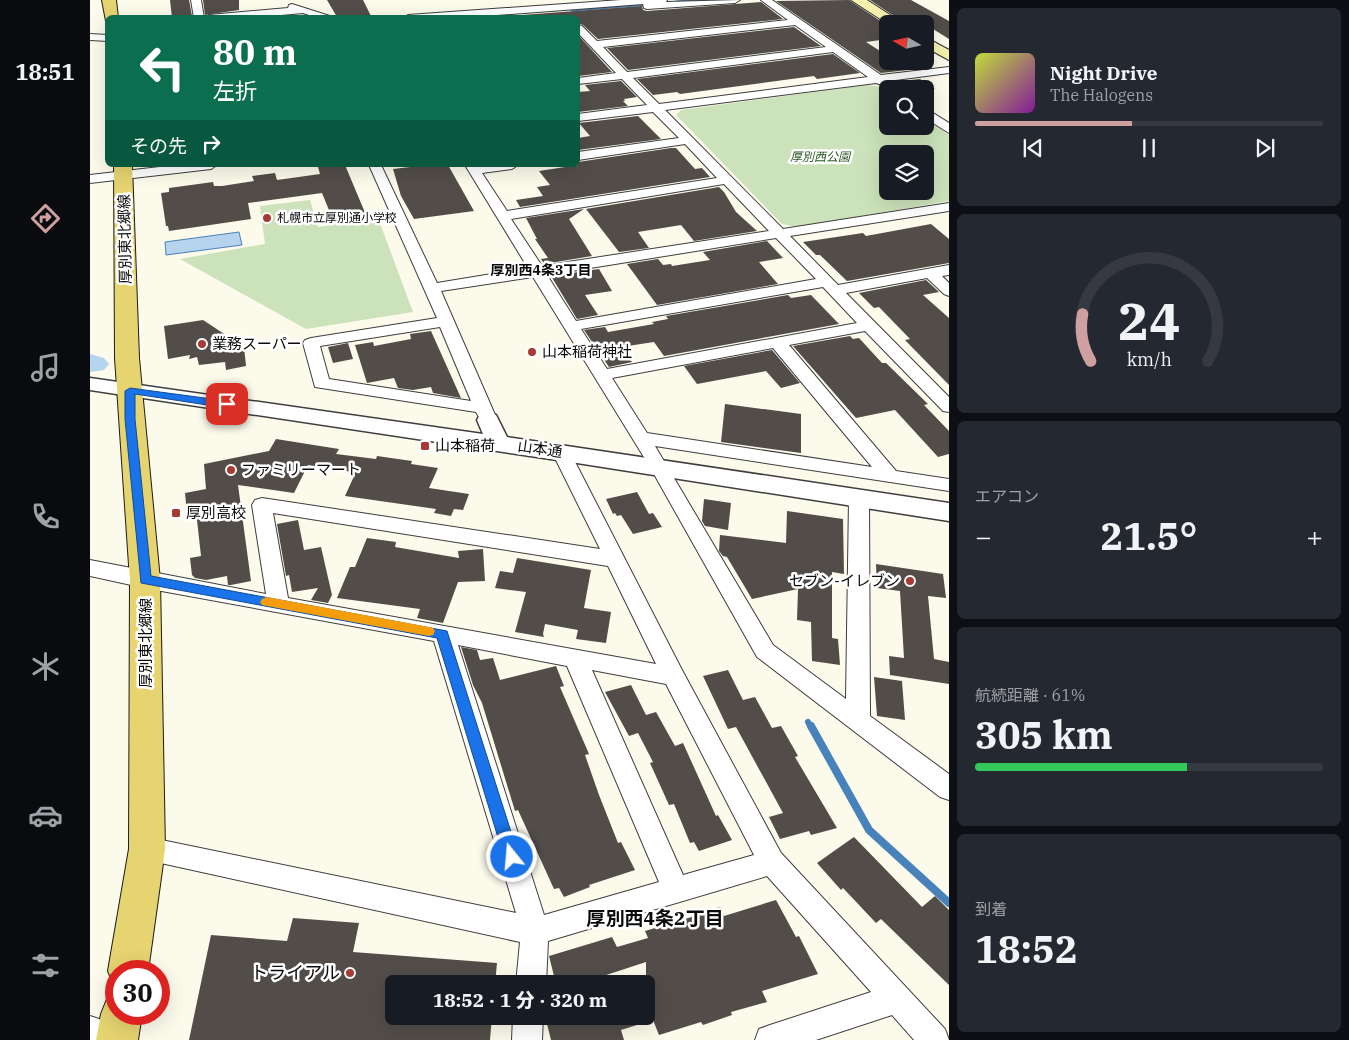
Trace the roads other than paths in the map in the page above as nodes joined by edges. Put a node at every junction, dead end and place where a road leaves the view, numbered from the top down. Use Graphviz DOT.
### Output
graph roads {
  1 [pos="109,0"];
  2 [pos="196,0"];
  3 [pos="662,0"];
  4 [pos="735,0"];
  5 [pos="766,0"];
  6 [pos="858,0"];
  7 [pos="278,3"];
  8 [pos="560,9"];
  9 [pos="304,10"];
  10 [pos="470,12"];
  11 [pos="111,15"];
  12 [pos="199,15"];
  13 [pos="245,15"];
  14 [pos="321,15"];
  15 [pos="439,15"];
  16 [pos="519,15"];
  17 [pos="882,15"];
  18 [pos="796,22"];
  19 [pos="580,30"];
  20 [pos="90,37"];
  21 [pos="105,38"];
  22 [pos="594,45"];
  23 [pos="934,47"];
  24 [pos="835,50"];
  25 [pos="949,56"];
  26 [pos="949,70"];
  27 [pos="624,75"];
  28 [pos="878,79"];
  29 [pos="580,81"];
  30 [pos="656,108"];
  31 [pos="580,118"];
  32 [pos="934,118"];
  33 [pos="949,129"];
  34 [pos="689,140"];
  35 [pos="580,156"];
  36 [pos="176,167"];
  37 [pos="377,167"];
  38 [pos="486,167"];
  39 [pos="473,168"];
  40 [pos="123,170"];
  41 [pos="90,179"];
  42 [pos="727,180"];
  43 [pos="949,207"];
  44 [pos="502,216"];
  45 [pos="780,234"];
  46 [pos="949,270"];
  47 [pos="538,272"];
  48 [pos="930,273"];
  49 [pos="830,286"];
  50 [pos="432,288"];
  51 [pos="949,291"];
  52 [pos="446,321"];
  53 [pos="572,326"];
  54 [pos="870,326"];
  55 [pos="777,342"];
  56 [pos="603,375"];
  57 [pos="90,384"];
  58 [pos="130,391"];
  59 [pos="948,405"];
  60 [pos="491,426"];
  61 [pos="561,452"];
  62 [pos="649,452"];
  63 [pos="889,475"];
  64 [pos="949,485"];
  65 [pos="858,499"];
  66 [pos="949,512"];
  67 [pos="614,559"];
  68 [pos="90,568"];
  69 [pos="145,580"];
  70 [pos="278,604"];
  71 [pos="442,634"];
  72 [pos="575,658"];
  73 [pos="674,676"];
  74 [pos="858,721"];
  75 [pos="949,789"];
  76 [pos="147,849"];
  77 [pos="772,862"];
  78 [pos="676,890"];
  79 [pos="535,931"];
  80 [pos="130,960"];
  81 [pos="532,975"];
  82 [pos="896,999"];
  83 [pos="120,1025"];
  84 [pos="527,1025"];
  85 [pos="90,1030"];
  86 [pos="118,1040"];
  87 [pos="526,1040"];
  88 [pos="770,1040"];
  89 [pos="934,1040"];
  1 -- 11 [label="main road"];
  2 -- 12 [label="street"];
  3 -- 8 [label="street"];
  4 -- 8 [label="street"];
  5 -- 18 [label="street"];
  6 -- 17 [label="main road"];
  7 -- 9 [label="street"];
  8 -- 10 [label="street"];
  8 -- 16 [label="street"];
  9 -- 13 [label="street"];
  9 -- 14 [label="street"];
  10 -- 15 [label="street"];
  18 -- 22 [label="street"];
  18 -- 24 [label="street"];
  19 -- 22 [label="street"];
  20 -- 21 [label="street"];
  22 -- 27 [label="street"];
  23 -- 25 [label="main road"];
  24 -- 27 [label="street"];
  24 -- 28 [label="street"];
  26 -- 28 [label="street"];
  27 -- 29 [label="street"];
  27 -- 30 [label="street"];
  28 -- 30 [label="street"];
  30 -- 31 [label="street"];
  30 -- 34 [label="street"];
  32 -- 33 [label="street"];
  34 -- 35 [label="street"];
  34 -- 42 [label="street"];
  36 -- 40 [label="street"];
  37 -- 50 [label="street"];
  38 -- 39 [label="street"];
  39 -- 44 [label="street"];
  40 -- 41 [label="street"];
  40 -- 58 [label="main road, 厚別東北郷線"];
  42 -- 44 [label="street"];
  42 -- 45 [label="street"];
  43 -- 45 [label="street"];
  44 -- 47 [label="street"];
  45 -- 47 [label="street"];
  45 -- 49 [label="street"];
  46 -- 48 [label="street"];
  47 -- 50 [label="street"];
  47 -- 53 [label="street"];
  48 -- 49 [label="street"];
  48 -- 51 [label="street"];
  49 -- 53 [label="street"];
  49 -- 54 [label="street"];
  50 -- 52 [label="street"];
  52 -- 60 [label="street"];
  52 -- 60 [label="street"];
  53 -- 56 [label="street"];
  54 -- 55 [label="street"];
  54 -- 59 [label="street"];
  55 -- 56 [label="street"];
  55 -- 63 [label="street"];
  56 -- 62 [label="street"];
  57 -- 58 [label="street, 山本通"];
  58 -- 60 [label="street, 山本通"];
  58 -- 69 [label="main road, 厚別東北郷線"];
  60 -- 61 [label="street, 山本通"];
  61 -- 62 [label="street, 山本通"];
  61 -- 67 [label="street"];
  62 -- 63 [label="street"];
  62 -- 65 [label="street, 山本通"];
  62 -- 74 [label="street"];
  63 -- 64 [label="street"];
  65 -- 66 [label="street, 山本通"];
  65 -- 74 [label="street"];
  67 -- 70 [label="street"];
  67 -- 73 [label="street"];
  68 -- 69 [label="street"];
  69 -- 70 [label="street"];
  69 -- 76 [label="main road, 厚別東北郷線"];
  70 -- 71 [label="street"];
  71 -- 72 [label="street"];
  71 -- 79 [label="street"];
  72 -- 73 [label="street"];
  72 -- 78 [label="street"];
  73 -- 77 [label="street"];
  74 -- 75 [label="street"];
  76 -- 79 [label="street"];
  76 -- 80 [label="main road, 厚別東北郷線"];
  77 -- 78 [label="street"];
  77 -- 82 [label="street"];
  78 -- 79 [label="street"];
  79 -- 81 [label="street"];
  82 -- 88 [label="street"];
  82 -- 89 [label="street"];
  83 -- 86 [label="main road"];
  84 -- 87 [label="street"];
  85 -- 86 [label="street"];
}
